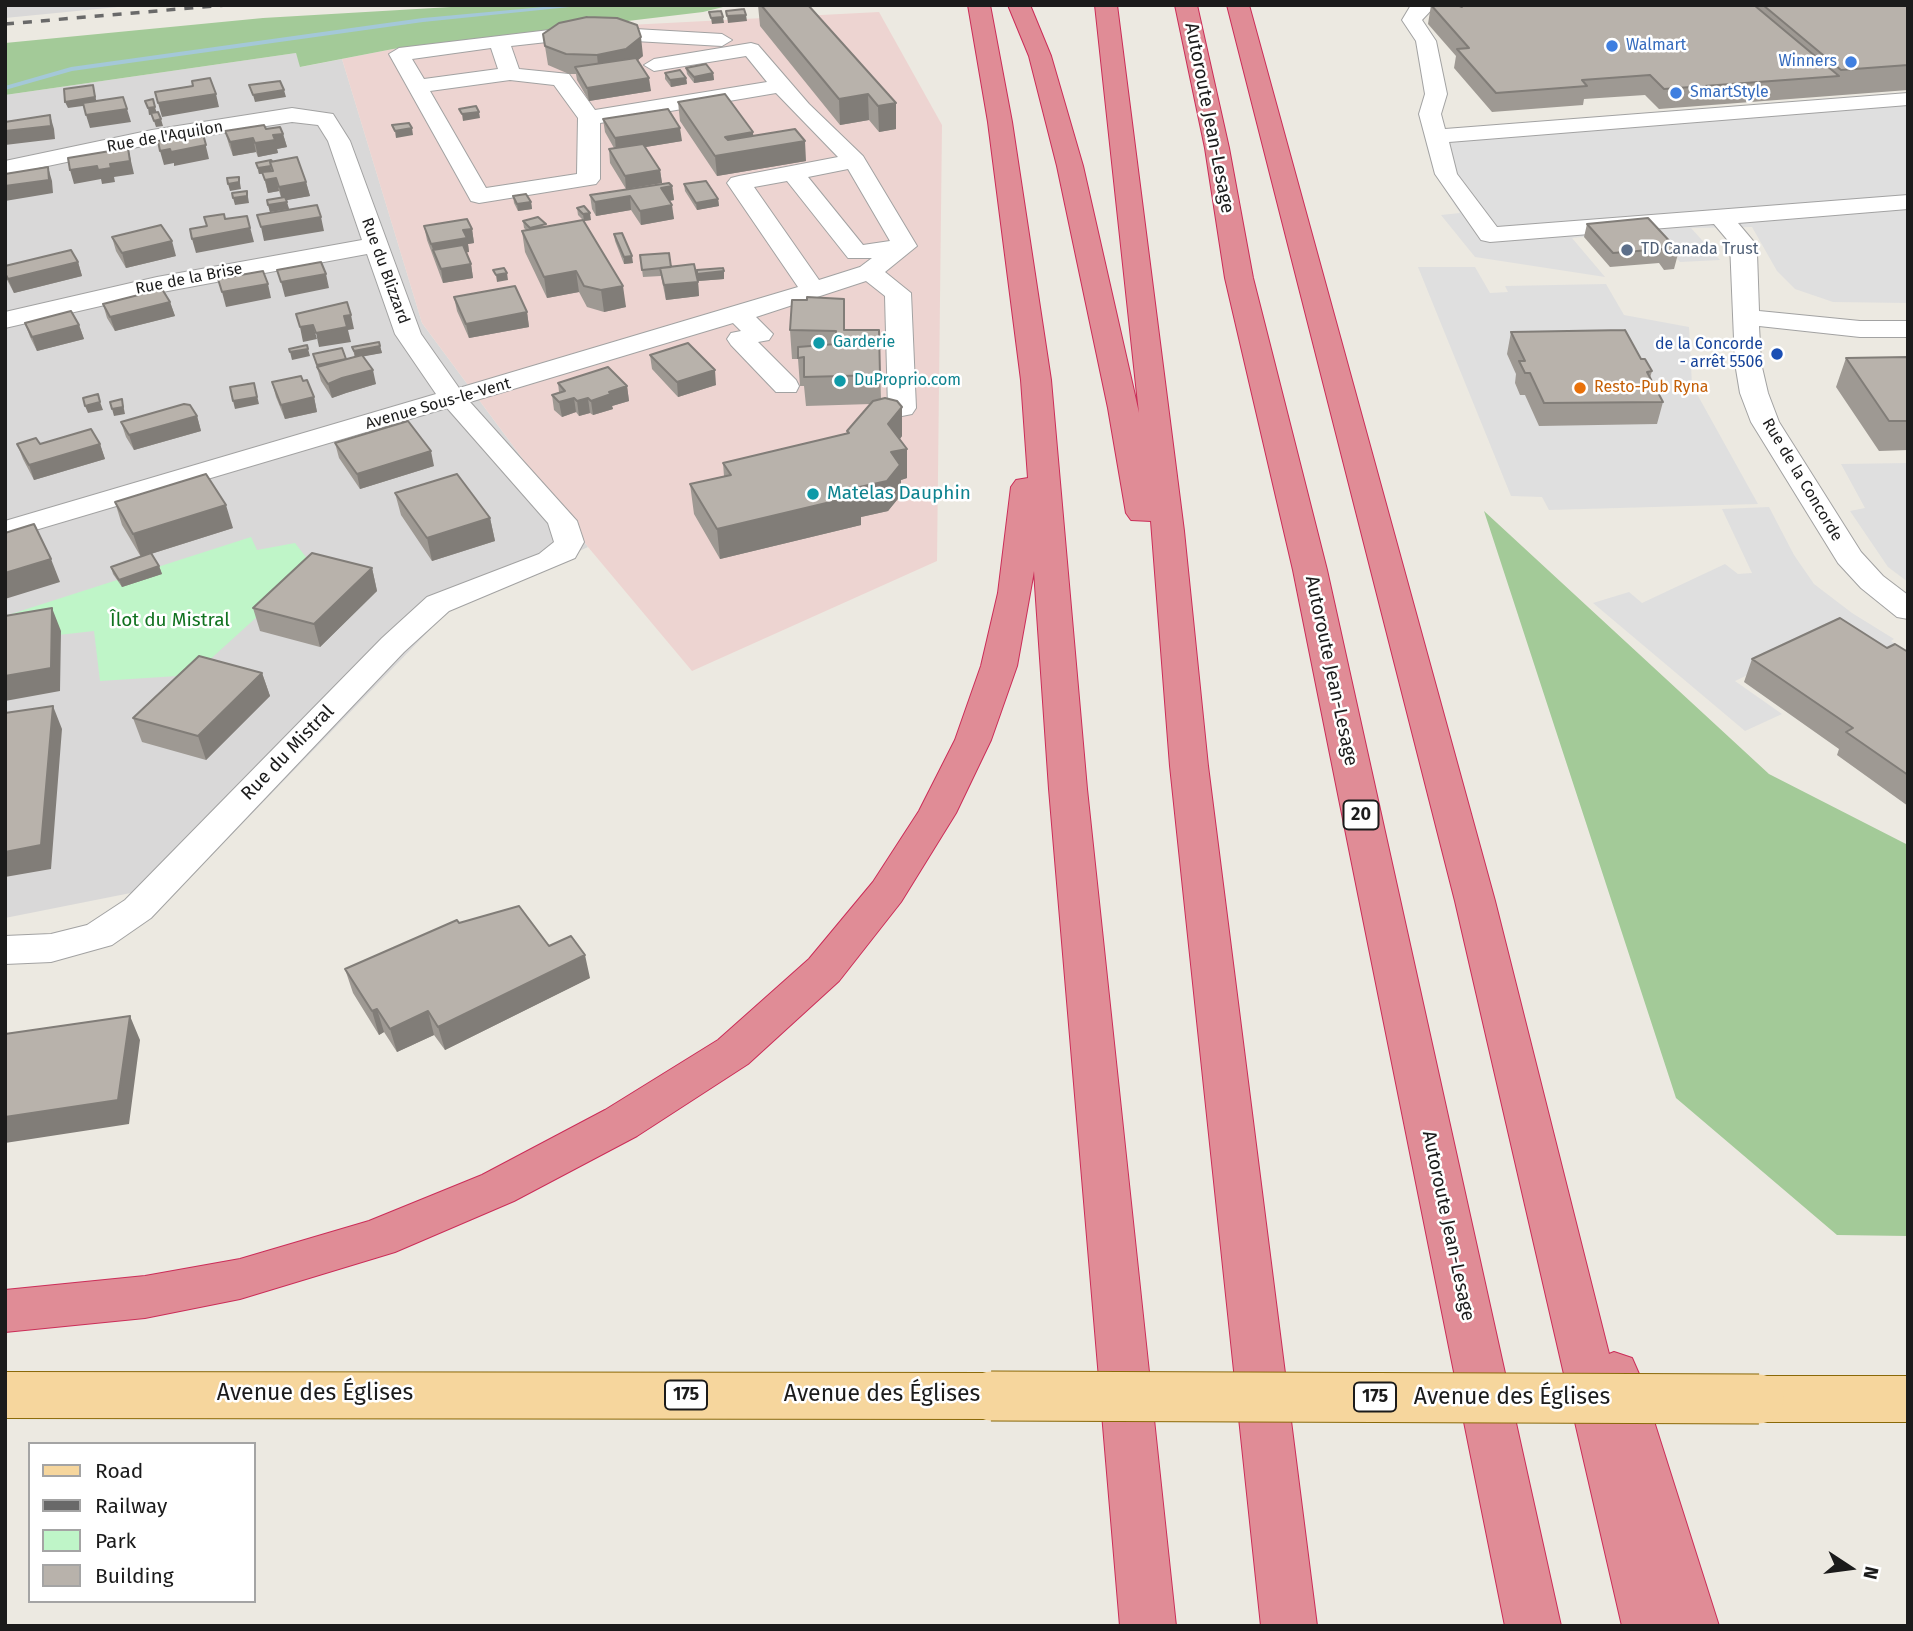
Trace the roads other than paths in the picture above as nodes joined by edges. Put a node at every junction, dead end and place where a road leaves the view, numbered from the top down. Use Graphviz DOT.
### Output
graph roads {
  1 [pos="960,5"];
  2 [pos="979,5"];
  3 [pos="1019,5"];
  4 [pos="1106,5"];
  5 [pos="1186,5"];
  6 [pos="1238,5"];
  7 [pos="1426,5"];
  8 [pos="499,41"];
  9 [pos="751,49"];
  10 [pos="654,65"];
  11 [pos="510,74"];
  12 [pos="418,86"];
  13 [pos="781,86"];
  14 [pos="1908,99"];
  15 [pos="589,118"];
  16 [pos="325,119"];
  17 [pos="1000,122"];
  18 [pos="1435,136"];
  19 [pos="855,161"];
  20 [pos="5,167"];
  21 [pos="793,173"];
  22 [pos="1908,202"];
  23 [pos="1721,218"];
  24 [pos="375,246"];
  25 [pos="905,246"];
  26 [pos="869,272"];
  27 [pos="813,290"];
  28 [pos="738,314"];
  29 [pos="1746,317"];
  30 [pos="5,320"];
  31 [pos="1908,329"];
  32 [pos="1035,380"];
  33 [pos="786,386"];
  34 [pos="454,400"];
  35 [pos="902,408"];
  36 [pos="5,530"];
  37 [pos="569,542"];
  38 [pos="1908,610"];
  39 [pos="1189,766"];
  40 [pos="5,950"];
  41 [pos="1524,1096"];
  42 [pos="5,1311"];
  43 [pos="5,1395"];
  44 [pos="1908,1399"];
  45 [pos="1138,1505"];
  46 [pos="1127,1626"];
  47 [pos="1148,1626"];
  48 [pos="1289,1626"];
  49 [pos="1533,1626"];
  50 [pos="1650,1626"];
  51 [pos="1691,1626"];
  1 -- 17 [label="highway"];
  2 -- 17 [label="highway"];
  3 -- 39 [label="highway"];
  4 -- 39 [label="highway"];
  5 -- 49 [label="highway, Autoroute Jean-Lesage / 20"];
  6 -- 41 [label="highway"];
  7 -- 18 [label="street"];
  8 -- 9 [label="street"];
  8 -- 11 [label="street"];
  8 -- 12 [label="street"];
  9 -- 10 [label="street"];
  9 -- 13 [label="street"];
  11 -- 12 [label="street"];
  11 -- 15 [label="street"];
  12 -- 15 [label="street"];
  13 -- 15 [label="street"];
  13 -- 19 [label="street"];
  14 -- 18 [label="street"];
  16 -- 20 [label="street, Rue de l'Aquilon"];
  16 -- 24 [label="street, Rue du Blizzard"];
  17 -- 32 [label="highway"];
  18 -- 23 [label="street"];
  19 -- 21 [label="street"];
  19 -- 25 [label="street"];
  21 -- 25 [label="street"];
  21 -- 27 [label="street"];
  22 -- 23 [label="street"];
  23 -- 29 [label="street, Rue de la Concorde"];
  24 -- 30 [label="street, Rue de la Brise"];
  24 -- 34 [label="street, Rue du Blizzard"];
  25 -- 26 [label="street, Avenue Sous-le-Vent"];
  26 -- 27 [label="street, Avenue Sous-le-Vent"];
  26 -- 35 [label="street"];
  27 -- 28 [label="street, Avenue Sous-le-Vent"];
  28 -- 33 [label="street"];
  28 -- 34 [label="street, Avenue Sous-le-Vent"];
  29 -- 31 [label="street"];
  29 -- 38 [label="street, Rue de la Concorde"];
  32 -- 42 [label="highway"];
  32 -- 45 [label="highway"];
  34 -- 36 [label="street, Avenue Sous-le-Vent"];
  34 -- 37 [label="street, Rue du Blizzard"];
  37 -- 40 [label="street, Rue du Mistral"];
  39 -- 48 [label="highway"];
  41 -- 50 [label="highway"];
  41 -- 51 [label="highway"];
  43 -- 44 [label="main road, Avenue des Églises / 175, bridge"];
  45 -- 46 [label="highway"];
  45 -- 47 [label="highway"];
}
